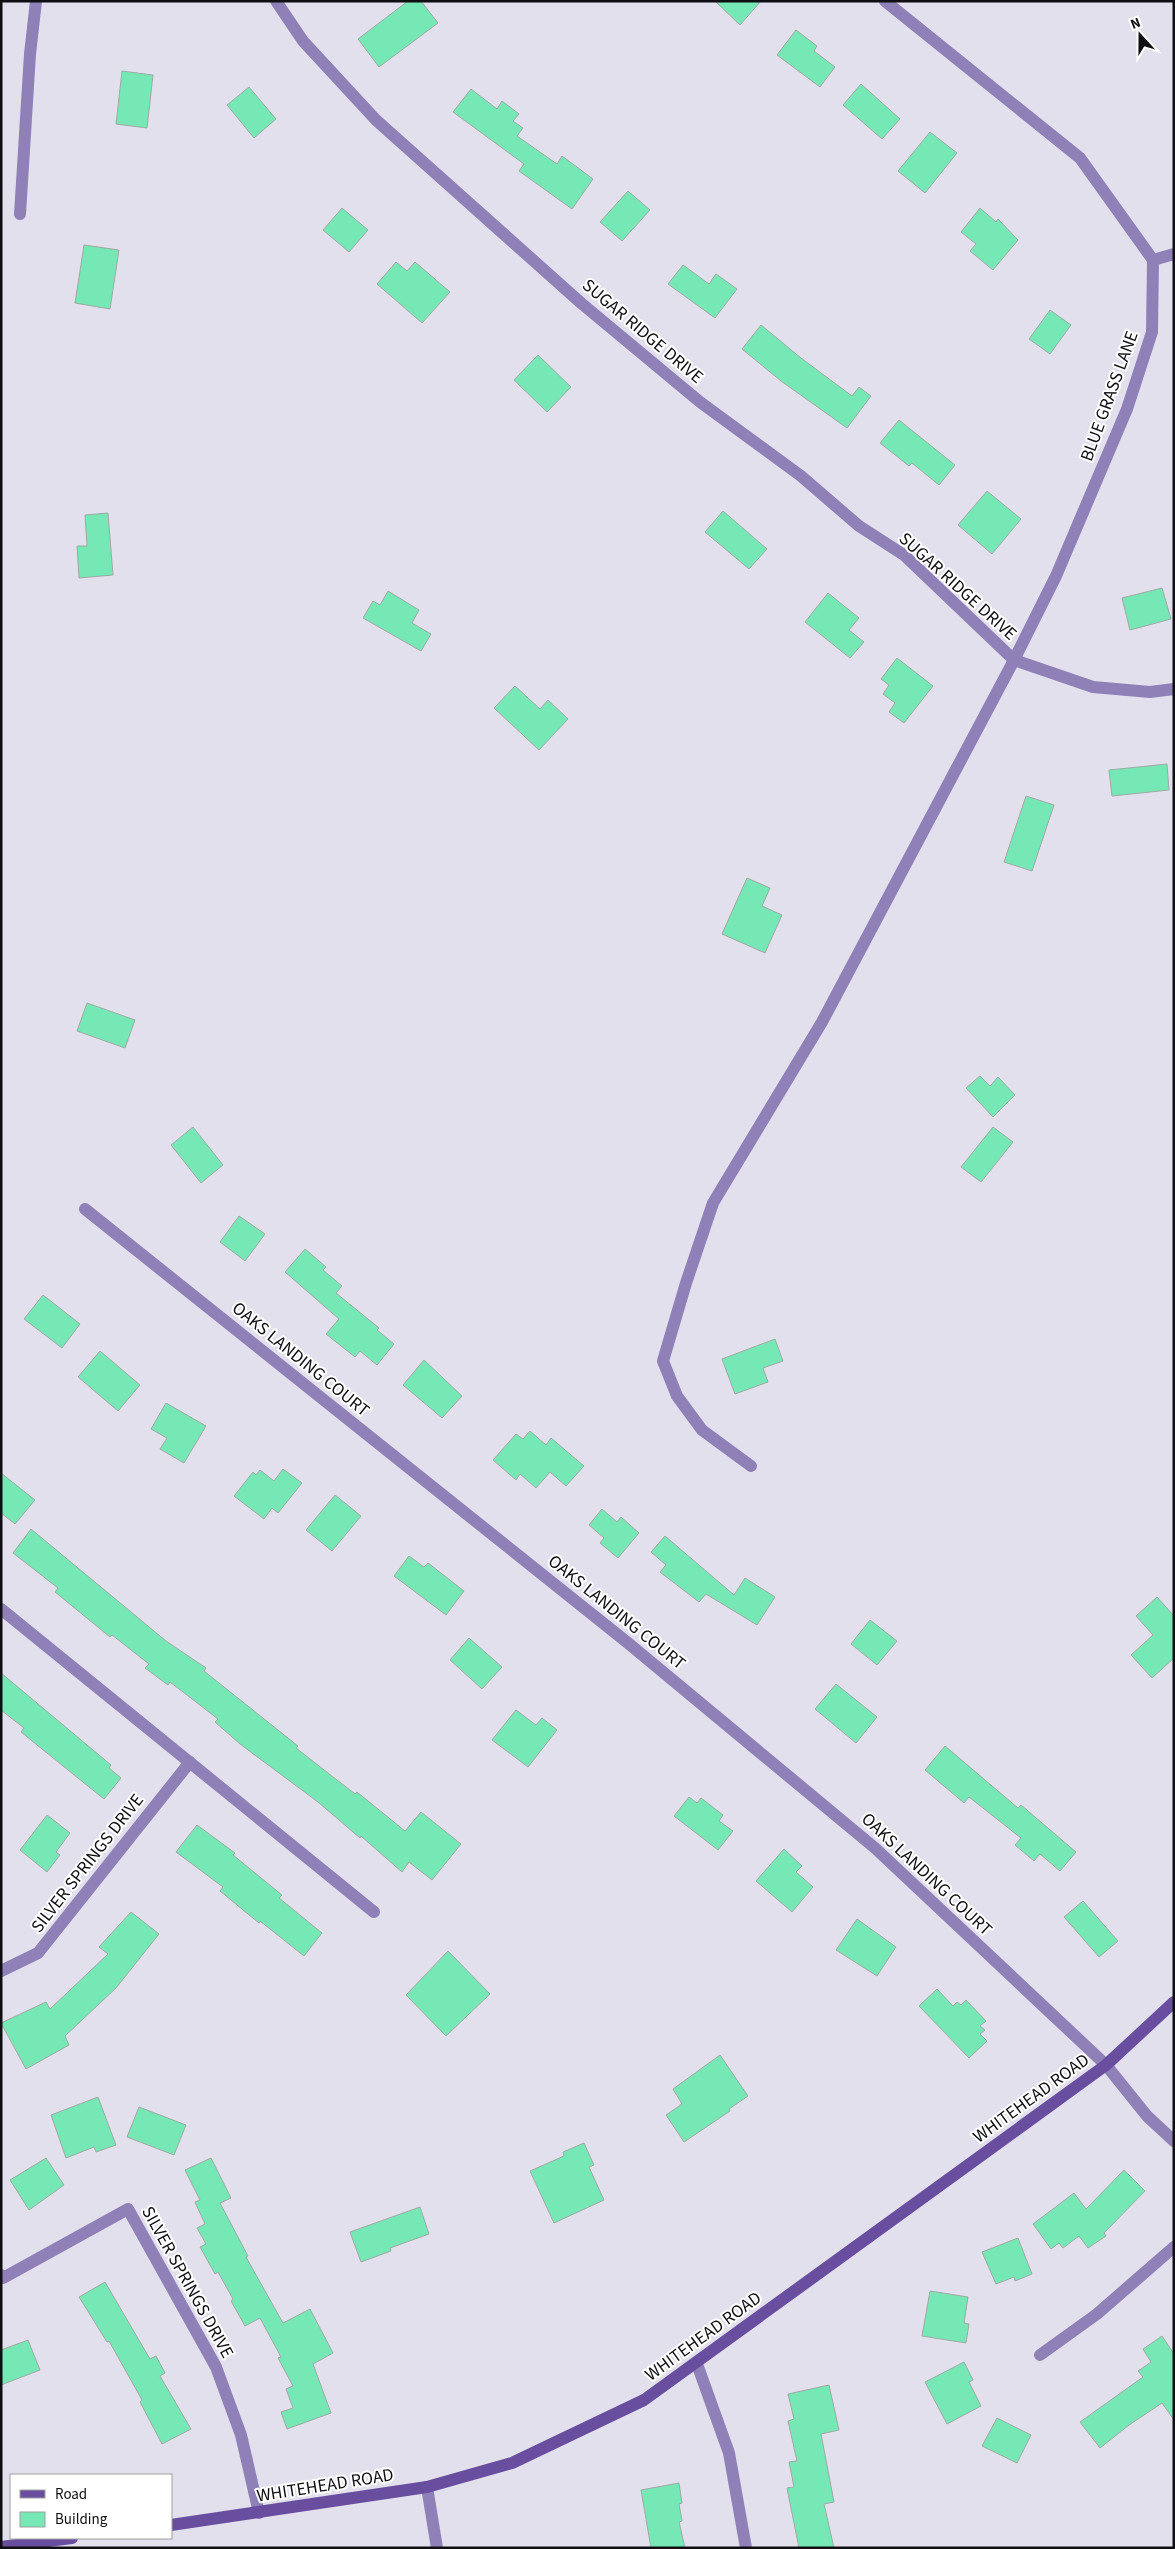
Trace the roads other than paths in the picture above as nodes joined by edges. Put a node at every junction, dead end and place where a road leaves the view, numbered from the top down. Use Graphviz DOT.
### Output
graph roads {
  1 [pos="36,1"];
  2 [pos="276,1"];
  3 [pos="885,1"];
  4 [pos="20,214"];
  5 [pos="1174,254"];
  6 [pos="1153,260"];
  7 [pos="1014,660"];
  8 [pos="1174,689"];
  9 [pos="85,1209"];
  10 [pos="750,1466"];
  11 [pos="1,1609"];
  12 [pos="190,1762"];
  13 [pos="374,1912"];
  14 [pos="1,1971"];
  15 [pos="1174,2002"];
  16 [pos="1106,2065"];
  17 [pos="1174,2141"];
  18 [pos="1174,2247"];
  19 [pos="1,2275"];
  20 [pos="1040,2355"];
  21 [pos="697,2364"];
  22 [pos="427,2487"];
  23 [pos="259,2513"];
  24 [pos="172,2525"];
  25 [pos="64,2539"];
  26 [pos="1,2547"];
  27 [pos="437,2548"];
  28 [pos="746,2548"];
  1 -- 4 [label="street"];
  2 -- 7 [label="street, SUGAR RIDGE DRIVE"];
  3 -- 6 [label="street"];
  5 -- 6 [label="street"];
  6 -- 7 [label="street, BLUE GRASS LANE"];
  7 -- 8 [label="street"];
  7 -- 10 [label="street, BLUE GRASS LANE"];
  9 -- 16 [label="street, OAKS LANDING COURT"];
  11 -- 12 [label="street"];
  12 -- 13 [label="street"];
  12 -- 14 [label="street, SILVER SPRINGS DRIVE"];
  15 -- 16 [label="street, WHITEHEAD ROAD"];
  16 -- 17 [label="street, OAKS LANDING COURT"];
  16 -- 21 [label="street, WHITEHEAD ROAD"];
  18 -- 20 [label="street"];
  19 -- 23 [label="street, SILVER SPRINGS DRIVE"];
  21 -- 22 [label="street, WHITEHEAD ROAD"];
  21 -- 28 [label="street"];
  22 -- 23 [label="street, WHITEHEAD ROAD"];
  22 -- 27 [label="street"];
  23 -- 24 [label="street, WHITEHEAD ROAD"];
  25 -- 26 [label="street"];
}
